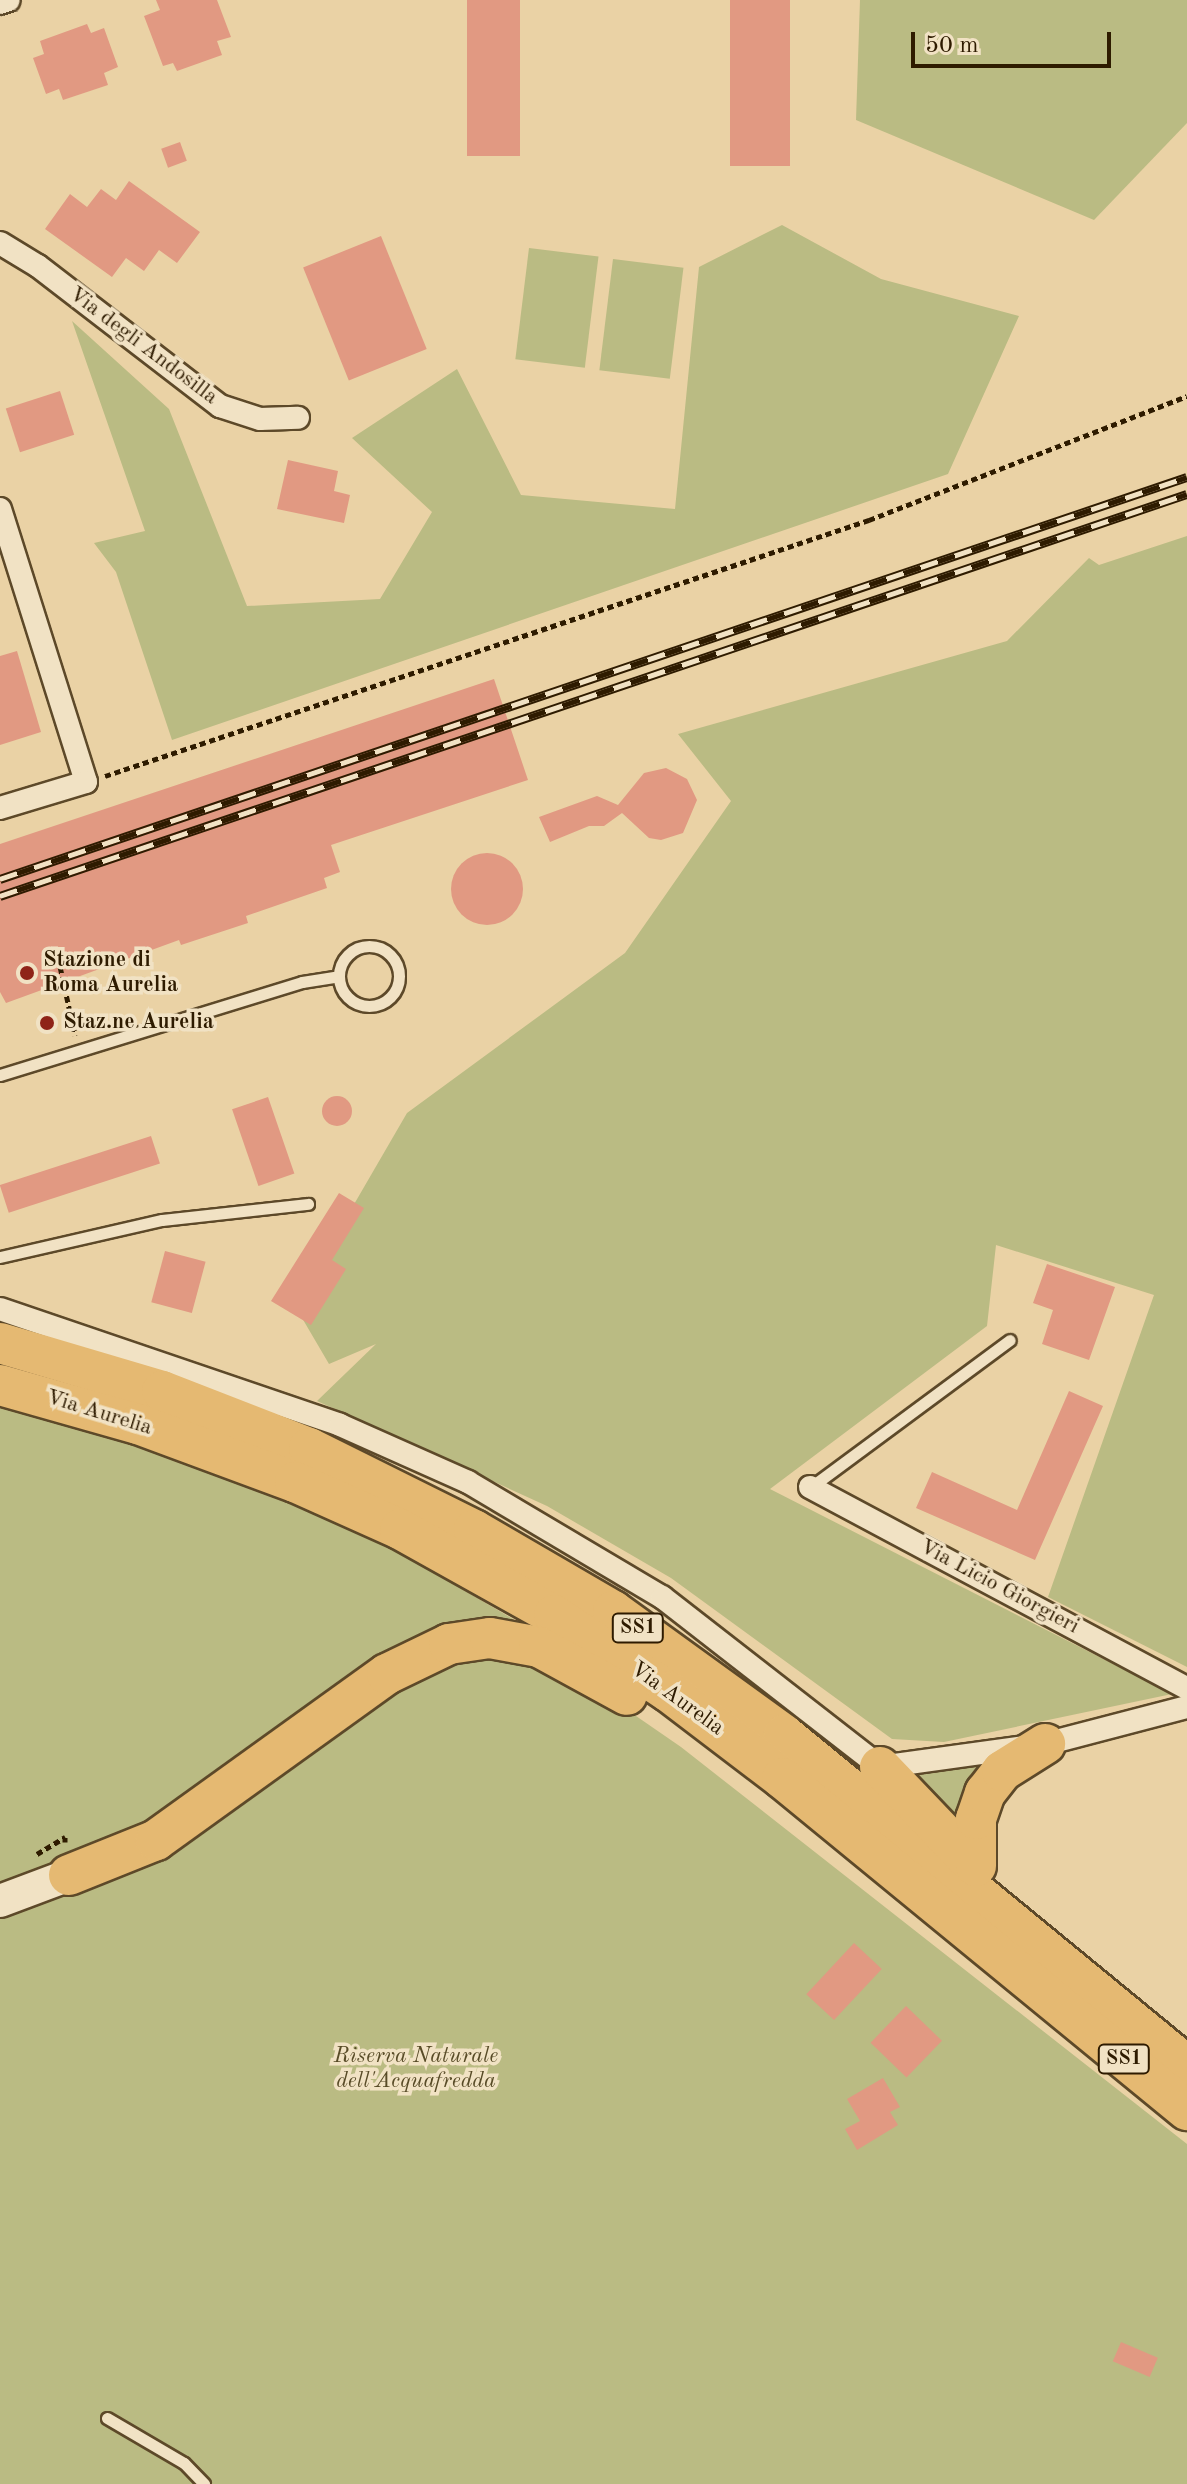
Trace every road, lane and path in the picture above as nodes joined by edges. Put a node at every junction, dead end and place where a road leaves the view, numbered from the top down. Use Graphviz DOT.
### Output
graph roads {
  1 [pos="9,0"];
  2 [pos="0,3"];
  3 [pos="0,243"];
  4 [pos="1187,396"];
  5 [pos="298,418"];
  6 [pos="0,509"];
  7 [pos="4,529"];
  8 [pos="86,782"];
  9 [pos="0,808"];
  10 [pos="58,957"];
  11 [pos="339,976"];
  12 [pos="78,1051"];
  13 [pos="0,1075"];
  14 [pos="308,1204"];
  15 [pos="0,1257"];
  16 [pos="0,1309"];
  17 [pos="1010,1340"];
  18 [pos="0,1343"];
  19 [pos="0,1385"];
  20 [pos="810,1487"];
  21 [pos="1187,1688"];
  22 [pos="1187,1707"];
  23 [pos="1045,1744"];
  24 [pos="880,1767"];
  25 [pos="976,1866"];
  26 [pos="69,1875"];
  27 [pos="0,1901"];
  28 [pos="934,1904"];
  29 [pos="1187,2044"];
  30 [pos="1187,2066"];
  31 [pos="1187,2110"];
  32 [pos="107,2418"];
  33 [pos="204,2484"];
  1 -- 2 [label="street"];
  3 -- 5 [label="street, Via degli Andosilla"];
  4 -- 8 [label="path"];
  6 -- 7 [label="street"];
  7 -- 8 [label="street"];
  8 -- 9 [label="street"];
  10 -- 12 [label="path"];
  11 -- 11 [label="lane"];
  11 -- 12 [label="lane"];
  12 -- 13 [label="lane"];
  14 -- 15 [label="lane"];
  16 -- 24 [label="street"];
  17 -- 20 [label="lane"];
  18 -- 30 [label="highway, Via Aurelia / SS1"];
  19 -- 28 [label="highway, Via Aurelia / SS1"];
  20 -- 21 [label="street, Via Licio Giorgieri"];
  22 -- 23 [label="street"];
  23 -- 24 [label="street"];
  23 -- 25 [label="highway"];
  24 -- 25 [label="highway"];
  25 -- 29 [label="highway"];
  26 -- 27 [label="street"];
  26 -- 28 [label="highway"];
  28 -- 31 [label="highway, Via Aurelia / SS1"];
  32 -- 33 [label="lane"];
}
